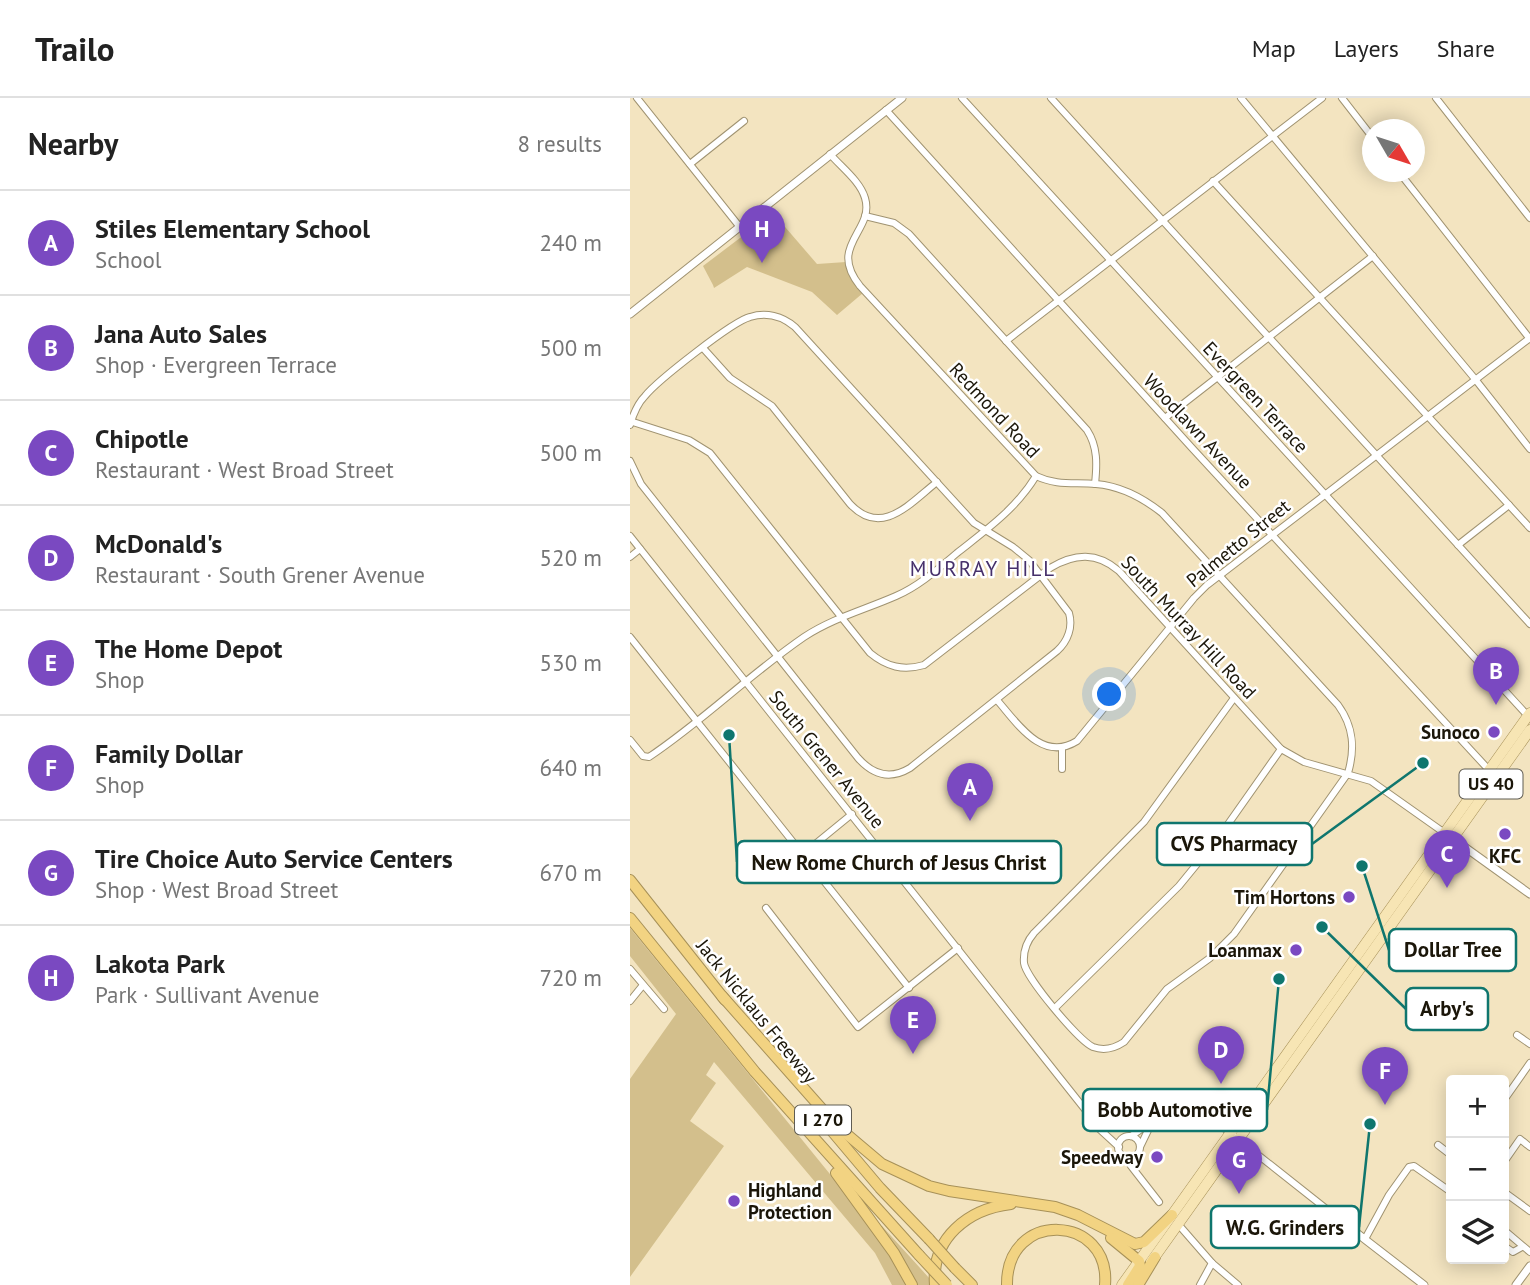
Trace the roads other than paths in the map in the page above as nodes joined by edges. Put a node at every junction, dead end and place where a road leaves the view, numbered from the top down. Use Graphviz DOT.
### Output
graph roads {
  1 [pos="637,98"];
  2 [pos="902,98"];
  3 [pos="962,98"];
  4 [pos="1051,98"];
  5 [pos="1241,98"];
  6 [pos="1322,98"];
  7 [pos="1342,98"];
  8 [pos="1436,98"];
  9 [pos="886,110"];
  10 [pos="744,121"];
  11 [pos="1362,124"];
  12 [pos="1272,136"];
  13 [pos="830,154"];
  14 [pos="690,164"];
  15 [pos="1213,181"];
  16 [pos="1407,182"];
  17 [pos="865,216"];
  18 [pos="1530,218"];
  19 [pos="1162,220"];
  20 [pos="740,226"];
  21 [pos="1373,256"];
  22 [pos="1110,260"];
  23 [pos="1320,297"];
  24 [pos="1058,301"];
  25 [pos="630,314"];
  26 [pos="1268,337"];
  27 [pos="1530,339"];
  28 [pos="1006,341"];
  29 [pos="703,348"];
  30 [pos="1218,378"];
  31 [pos="1475,379"];
  32 [pos="1427,415"];
  33 [pos="1165,418"];
  34 [pos="630,422"];
  35 [pos="1530,449"];
  36 [pos="1375,455"];
  37 [pos="630,461"];
  38 [pos="1036,476"];
  39 [pos="937,482"];
  40 [pos="1095,484"];
  41 [pos="1324,494"];
  42 [pos="1509,505"];
  43 [pos="1530,528"];
  44 [pos="984,531"];
  45 [pos="1272,534"];
  46 [pos="630,536"];
  47 [pos="1458,545"];
  48 [pos="640,549"];
  49 [pos="630,557"];
  50 [pos="1042,575"];
  51 [pos="1219,575"];
  52 [pos="841,616"];
  53 [pos="1530,624"];
  54 [pos="1170,627"];
  55 [pos="630,637"];
  56 [pos="778,656"];
  57 [pos="746,683"];
  58 [pos="1234,698"];
  59 [pos="996,700"];
  60 [pos="1529,715"];
  61 [pos="697,722"];
  62 [pos="1530,730"];
  63 [pos="630,740"];
  64 [pos="1062,749"];
  65 [pos="1281,749"];
  66 [pos="1062,769"];
  67 [pos="1489,770"];
  68 [pos="1348,773"];
  69 [pos="852,814"];
  70 [pos="1448,835"];
  71 [pos="803,854"];
  72 [pos="630,880"];
  73 [pos="1530,894"];
  74 [pos="766,908"];
  75 [pos="630,918"];
  76 [pos="958,948"];
  77 [pos="630,969"];
  78 [pos="643,985"];
  79 [pos="909,988"];
  80 [pos="1338,991"];
  81 [pos="722,996"];
  82 [pos="630,1001"];
  83 [pos="1055,1008"];
  84 [pos="664,1009"];
  85 [pos="1517,1035"];
  86 [pos="1530,1044"];
  87 [pos="1530,1063"];
  88 [pos="755,1072"];
  89 [pos="1509,1093"];
  90 [pos="1161,1113"];
  91 [pos="1103,1132"];
  92 [pos="1128,1136"];
  93 [pos="1234,1136"];
  94 [pos="1438,1145"];
  95 [pos="1119,1147"];
  96 [pos="1140,1147"];
  97 [pos="1530,1147"];
  98 [pos="1446,1151"];
  99 [pos="1136,1155"];
  100 [pos="1509,1155"];
  101 [pos="1126,1157"];
  102 [pos="1142,1179"];
  103 [pos="1446,1189"];
  104 [pos="1509,1196"];
  105 [pos="1159,1202"];
  106 [pos="1028,1203"];
  107 [pos="1530,1211"];
  108 [pos="1175,1220"];
  109 [pos="1093,1223"];
  110 [pos="1509,1235"];
  111 [pos="1362,1236"];
  112 [pos="1522,1247"];
  113 [pos="1509,1248"];
  114 [pos="1530,1252"];
  115 [pos="1155,1257"];
  116 [pos="1139,1261"];
  117 [pos="1212,1263"];
  118 [pos="1528,1272"];
  119 [pos="912,1285"];
  120 [pos="934,1285"];
  121 [pos="947,1285"];
  122 [pos="972,1285"];
  123 [pos="1007,1285"];
  124 [pos="1105,1285"];
  125 [pos="1122,1285"];
  126 [pos="1128,1285"];
  127 [pos="1136,1285"];
  128 [pos="1200,1285"];
  129 [pos="1238,1285"];
  130 [pos="1424,1285"];
  131 [pos="1516,1285"];
  1 -- 14 [label="street"];
  2 -- 9 [label="street"];
  3 -- 22 [label="street, Evergreen Terrace"];
  4 -- 19 [label="street"];
  5 -- 12 [label="street"];
  6 -- 12 [label="street"];
  7 -- 11 [label="street"];
  8 -- 18 [label="street"];
  9 -- 13 [label="street"];
  9 -- 24 [label="street, Woodlawn Avenue"];
  10 -- 14 [label="street"];
  12 -- 15 [label="street"];
  12 -- 21 [label="street"];
  13 -- 17 [label="street"];
  13 -- 20 [label="street"];
  14 -- 20 [label="street"];
  15 -- 19 [label="street"];
  15 -- 23 [label="street"];
  16 -- 27 [label="street"];
  17 -- 28 [label="street"];
  17 -- 38 [label="street, Redmond Road"];
  19 -- 22 [label="street"];
  19 -- 26 [label="street"];
  20 -- 25 [label="street"];
  21 -- 23 [label="street"];
  21 -- 31 [label="street"];
  22 -- 24 [label="street"];
  22 -- 30 [label="street, Evergreen Terrace"];
  23 -- 26 [label="street"];
  23 -- 32 [label="street"];
  24 -- 28 [label="street"];
  24 -- 33 [label="street, Woodlawn Avenue"];
  26 -- 30 [label="street"];
  26 -- 36 [label="street"];
  27 -- 31 [label="street, Palmetto Street"];
  28 -- 40 [label="street"];
  29 -- 34 [label="street"];
  29 -- 39 [label="street"];
  29 -- 39 [label="street"];
  30 -- 33 [label="street"];
  30 -- 41 [label="street, Evergreen Terrace"];
  31 -- 32 [label="street, Palmetto Street"];
  31 -- 35 [label="street"];
  32 -- 36 [label="street, Palmetto Street"];
  32 -- 42 [label="street"];
  33 -- 45 [label="street, Woodlawn Avenue"];
  34 -- 52 [label="street, South Murray Hill Road"];
  36 -- 41 [label="street, Palmetto Street"];
  36 -- 47 [label="street"];
  37 -- 56 [label="street"];
  38 -- 40 [label="street, Redmond Road"];
  38 -- 44 [label="street"];
  39 -- 44 [label="street"];
  40 -- 51 [label="street, Redmond Road"];
  41 -- 45 [label="street, Palmetto Street"];
  41 -- 60 [label="street, Evergreen Terrace"];
  42 -- 43 [label="street"];
  42 -- 47 [label="street"];
  44 -- 50 [label="street"];
  44 -- 52 [label="street"];
  45 -- 51 [label="street, Palmetto Street"];
  45 -- 67 [label="street, Woodlawn Avenue"];
  46 -- 48 [label="street, South Grener Avenue"];
  47 -- 53 [label="street"];
  48 -- 49 [label="street"];
  48 -- 57 [label="street, South Grener Avenue"];
  50 -- 52 [label="street, South Murray Hill Road"];
  50 -- 54 [label="street, South Murray Hill Road"];
  50 -- 59 [label="street"];
  51 -- 54 [label="street, Palmetto Street"];
  51 -- 68 [label="street, Redmond Road"];
  52 -- 56 [label="street"];
  54 -- 58 [label="street, South Murray Hill Road"];
  54 -- 64 [label="street, Palmetto Street"];
  55 -- 61 [label="street"];
  56 -- 57 [label="street"];
  56 -- 59 [label="street"];
  57 -- 61 [label="street"];
  57 -- 69 [label="street, South Grener Avenue"];
  58 -- 65 [label="street, South Murray Hill Road"];
  58 -- 83 [label="street"];
  59 -- 64 [label="street"];
  60 -- 67 [label="main road, US 40"];
  61 -- 63 [label="street"];
  61 -- 71 [label="street"];
  62 -- 70 [label="main road, US 40"];
  64 -- 66 [label="street"];
  65 -- 68 [label="street, South Murray Hill Road"];
  65 -- 83 [label="street"];
  67 -- 70 [label="main road, US 40"];
  68 -- 70 [label="street, South Murray Hill Road"];
  68 -- 83 [label="street"];
  69 -- 71 [label="street"];
  69 -- 76 [label="street, South Grener Avenue"];
  70 -- 73 [label="street"];
  70 -- 80 [label="main road, US 40"];
  70 -- 80 [label="main road, US 40"];
  71 -- 79 [label="street"];
  72 -- 81 [label="highway, Jack Nicklaus Freeway / I 270"];
  74 -- 79 [label="street"];
  75 -- 88 [label="highway, Jack Nicklaus Freeway / I 270"];
  76 -- 79 [label="street"];
  76 -- 91 [label="street, South Grener Avenue"];
  77 -- 78 [label="street"];
  78 -- 82 [label="street"];
  78 -- 84 [label="street"];
  80 -- 93 [label="main road, US 40"];
  80 -- 93 [label="main road, US 40"];
  81 -- 106 [label="highway"];
  81 -- 122 [label="highway, Jack Nicklaus Freeway / I 270, bridge"];
  85 -- 86 [label="street"];
  87 -- 89 [label="street"];
  88 -- 119 [label="highway"];
  88 -- 121 [label="highway, Jack Nicklaus Freeway / I 270, bridge"];
  90 -- 92 [label="street"];
  90 -- 93 [label="street"];
  90 -- 96 [label="street"];
  91 -- 92 [label="street"];
  91 -- 95 [label="street, South Grener Avenue"];
  92 -- 95 [label="street"];
  92 -- 96 [label="street"];
  93 -- 108 [label="main road, US 40"];
  93 -- 111 [label="street"];
  94 -- 98 [label="street"];
  95 -- 101 [label="street"];
  96 -- 99 [label="street"];
  97 -- 100 [label="street"];
  99 -- 101 [label="street"];
  99 -- 102 [label="street"];
  101 -- 102 [label="street"];
  102 -- 105 [label="street"];
  103 -- 111 [label="street"];
  104 -- 107 [label="street"];
  106 -- 109 [label="highway"];
  106 -- 120 [label="highway"];
  108 -- 109 [label="highway"];
  108 -- 115 [label="main road, US 40"];
  108 -- 116 [label="main road, US 40"];
  108 -- 117 [label="street"];
  109 -- 116 [label="highway"];
  110 -- 112 [label="street"];
  111 -- 130 [label="street"];
  112 -- 113 [label="street"];
  112 -- 114 [label="street"];
  115 -- 127 [label="highway"];
  116 -- 125 [label="main road, US 40"];
  116 -- 126 [label="highway"];
  117 -- 128 [label="street"];
  117 -- 129 [label="street"];
  118 -- 131 [label="street"];
  123 -- 124 [label="highway"];
}
